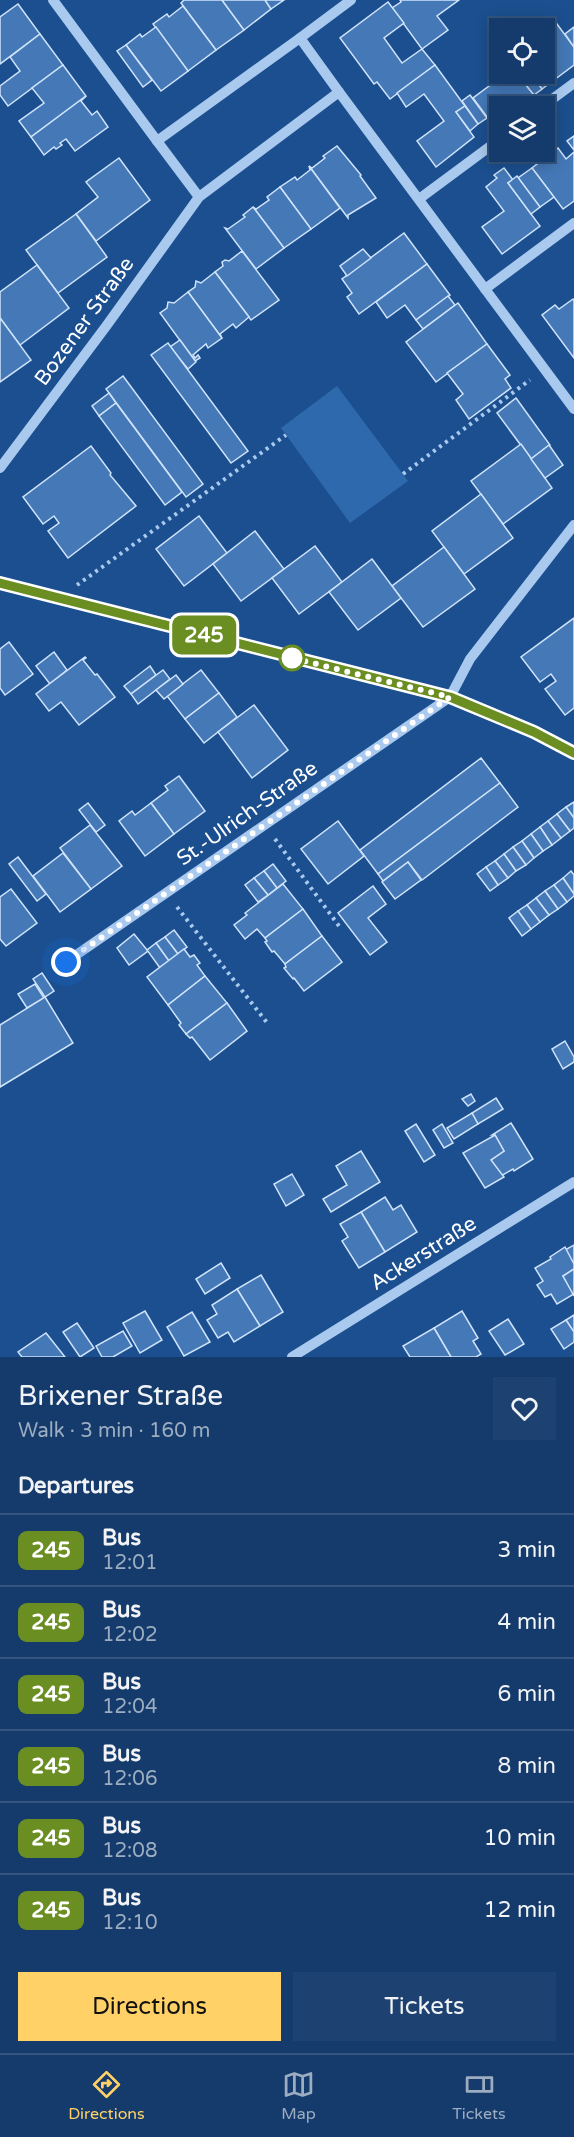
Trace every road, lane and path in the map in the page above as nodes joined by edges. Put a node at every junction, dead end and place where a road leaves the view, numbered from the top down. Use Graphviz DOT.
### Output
graph roads {
  1 [pos="53,0"];
  2 [pos="351,0"];
  3 [pos="300,38"];
  4 [pos="574,83"];
  5 [pos="339,92"];
  6 [pos="555,97"];
  7 [pos="158,141"];
  8 [pos="489,147"];
  9 [pos="199,197"];
  10 [pos="418,199"];
  11 [pos="574,223"];
  12 [pos="485,290"];
  13 [pos="544,369"];
  14 [pos="574,409"];
  15 [pos="286,435"];
  16 [pos="0,468"];
  17 [pos="403,474"];
  18 [pos="574,525"];
  19 [pos="0,583"];
  20 [pos="60,598"];
  21 [pos="450,697"];
  22 [pos="574,753"];
  23 [pos="264,824"];
  24 [pos="166,892"];
  25 [pos="339,926"];
  26 [pos="66,962"];
  27 [pos="268,1024"];
  28 [pos="574,1182"];
  29 [pos="292,1357"];
  1 -- 7 [label="street"];
  2 -- 3 [label="street"];
  3 -- 5 [label="street"];
  3 -- 7 [label="street"];
  4 -- 6 [label="street"];
  5 -- 9 [label="street, Bozener Straße"];
  5 -- 10 [label="street"];
  7 -- 9 [label="street"];
  8 -- 10 [label="street"];
  9 -- 16 [label="street, Bozener Straße"];
  10 -- 12 [label="street"];
  11 -- 12 [label="street"];
  12 -- 13 [label="street"];
  13 -- 14 [label="street"];
  13 -- 17 [label="path"];
  15 -- 20 [label="path"];
  18 -- 21 [label="street"];
  19 -- 20 [label="street"];
  20 -- 21 [label="street"];
  21 -- 22 [label="street"];
  21 -- 23 [label="street, St.-Ulrich-Straße"];
  23 -- 24 [label="street, St.-Ulrich-Straße"];
  23 -- 25 [label="path"];
  24 -- 26 [label="street, St.-Ulrich-Straße"];
  24 -- 27 [label="path"];
  28 -- 29 [label="street, Ackerstraße"];
}
